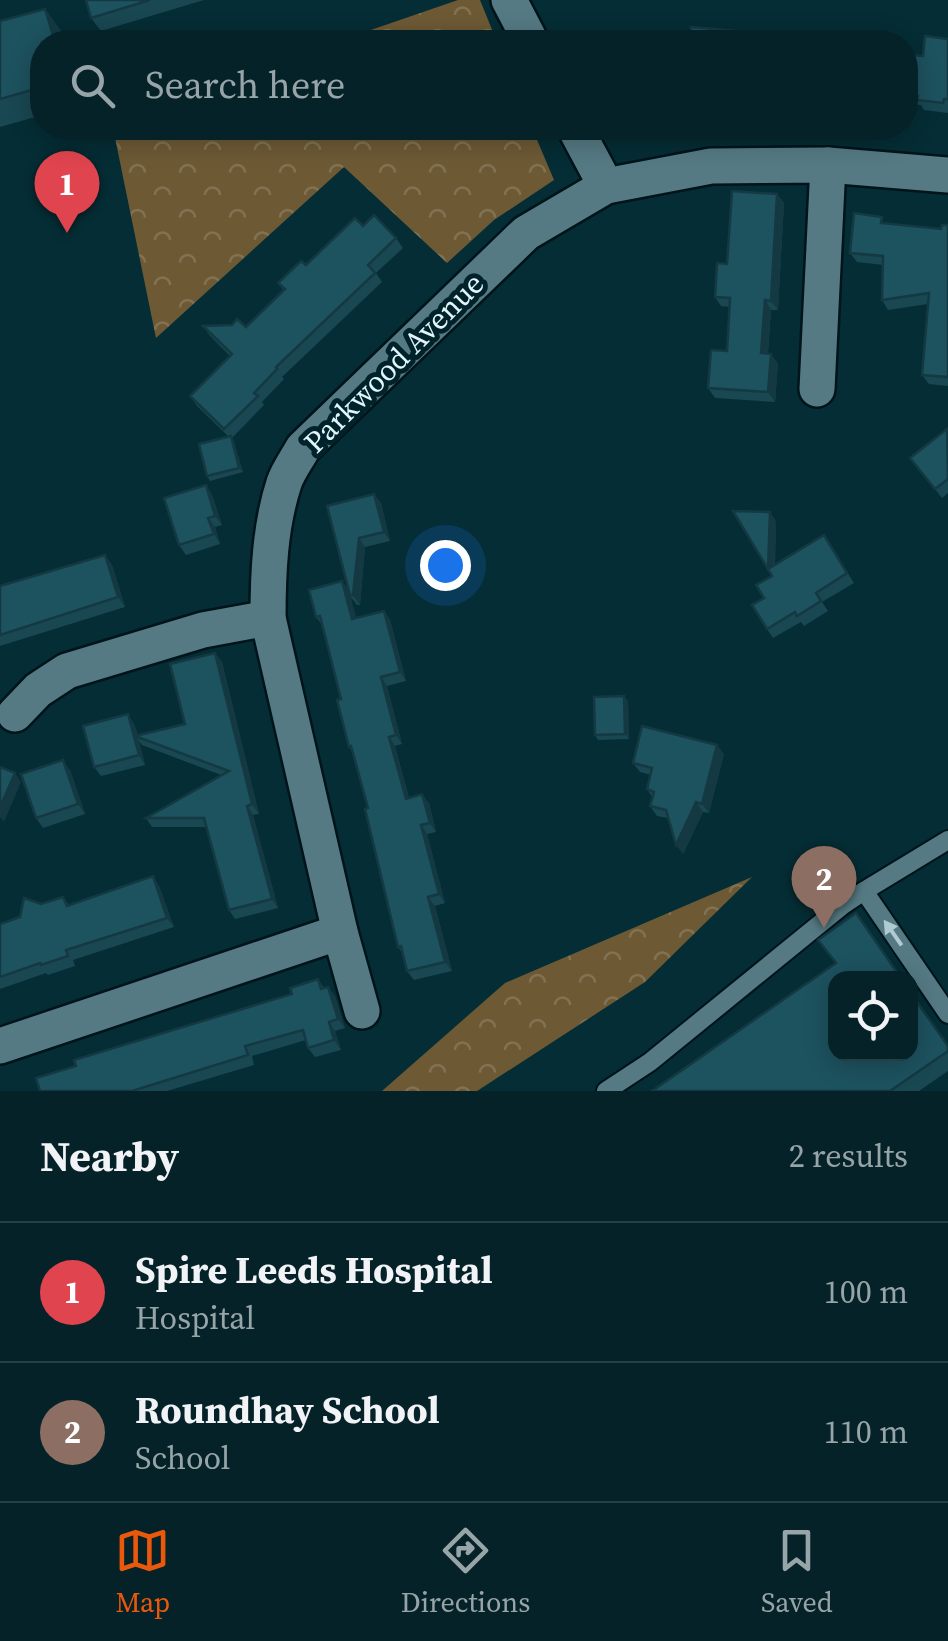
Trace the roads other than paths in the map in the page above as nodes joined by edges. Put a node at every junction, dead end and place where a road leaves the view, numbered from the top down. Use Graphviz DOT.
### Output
graph roads {
  1 [pos="509,0"];
  2 [pos="525,30"];
  3 [pos="582,140"];
  4 [pos="828,164"];
  5 [pos="948,176"];
  6 [pos="606,186"];
  7 [pos="817,390"];
  8 [pos="268,618"];
  9 [pos="16,714"];
  10 [pos="948,840"];
  11 [pos="864,892"];
  12 [pos="340,932"];
  13 [pos="362,1011"];
  14 [pos="948,1014"];
  15 [pos="0,1046"];
  16 [pos="606,1091"];
  1 -- 2 [label="street"];
  3 -- 6 [label="street"];
  4 -- 5 [label="street, Parkwood Avenue"];
  4 -- 6 [label="street, Parkwood Avenue"];
  4 -- 7 [label="street"];
  6 -- 8 [label="street, Parkwood Avenue"];
  8 -- 9 [label="street"];
  8 -- 12 [label="street, Parkwood Avenue"];
  10 -- 11 [label="lane"];
  14 -- 11 [label="lane, one-way"];
  11 -- 16 [label="lane"];
  12 -- 13 [label="street, Parkwood Avenue"];
  12 -- 15 [label="street"];
}
